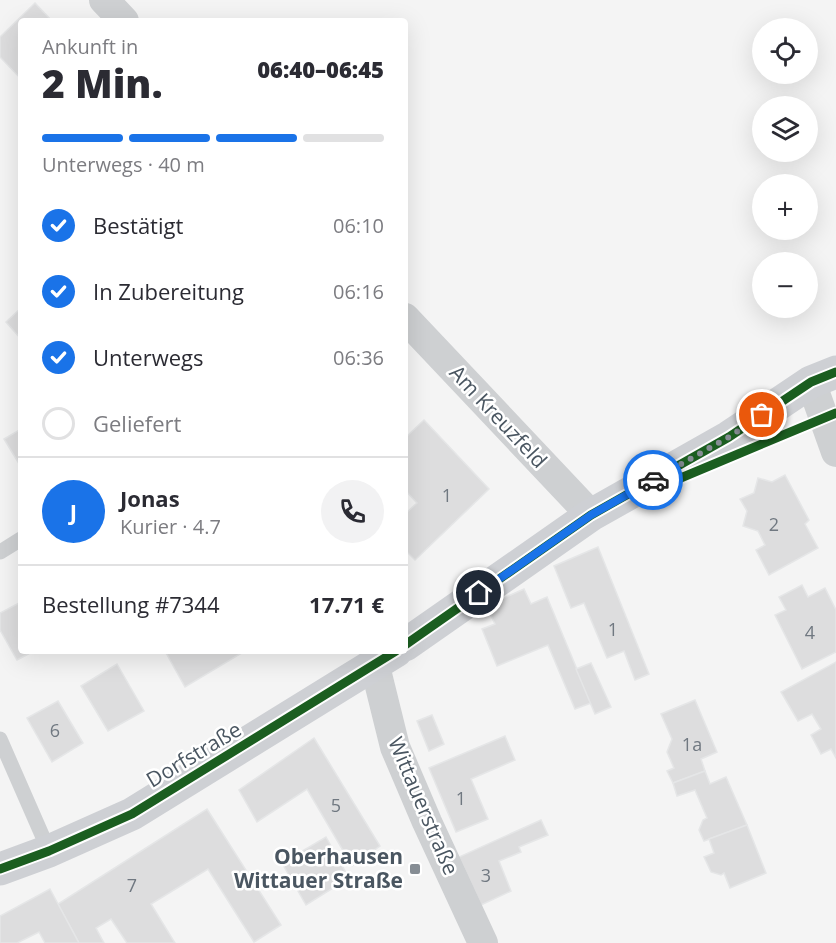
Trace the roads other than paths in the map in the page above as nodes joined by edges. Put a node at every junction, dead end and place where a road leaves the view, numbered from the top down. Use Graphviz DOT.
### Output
graph roads {
  1 [pos="105,0"];
  2 [pos="121,18"];
  3 [pos="408,321"];
  4 [pos="824,377"];
  5 [pos="836,452"];
  6 [pos="591,515"];
  7 [pos="18,541"];
  8 [pos="0,552"];
  9 [pos="408,643"];
  10 [pos="386,658"];
  11 [pos="0,740"];
  12 [pos="49,851"];
  13 [pos="0,869"];
  14 [pos="483,943"];
  1 -- 2 [label="street"];
  3 -- 6 [label="street, Am Kreuzfeld"];
  4 -- 5 [label="street"];
  4 -- 6 [label="street"];
  6 -- 9 [label="street"];
  7 -- 8 [label="lane"];
  10 -- 12 [label="street, Dorfstraße"];
  10 -- 14 [label="street, Wittauerstraße"];
  11 -- 12 [label="lane"];
  12 -- 13 [label="street, Dorfstraße"];
}
